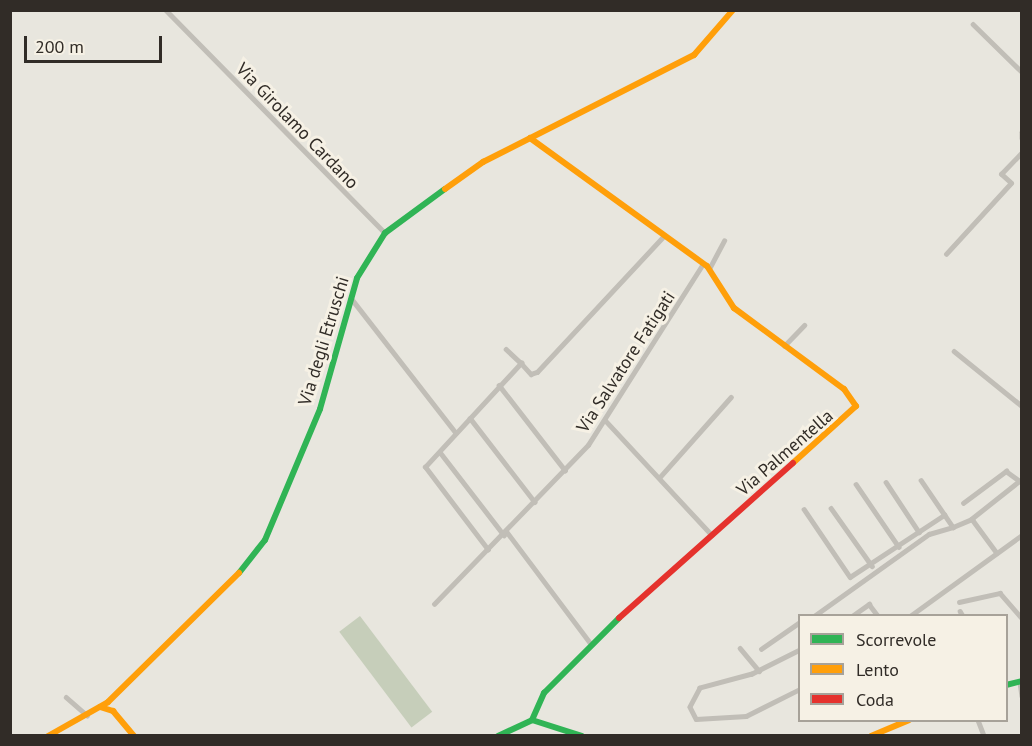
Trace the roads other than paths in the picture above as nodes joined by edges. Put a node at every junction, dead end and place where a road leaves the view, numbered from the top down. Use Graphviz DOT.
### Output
graph roads {
  1 [pos="166,10"];
  2 [pos="733,10"];
  3 [pos="973,24"];
  4 [pos="1022,72"];
  5 [pos="1022,132"];
  6 [pos="530,138"];
  7 [pos="1022,138"];
  8 [pos="1022,152"];
  9 [pos="385,233"];
  10 [pos="664,236"];
  11 [pos="724,241"];
  12 [pos="946,254"];
  13 [pos="703,264"];
  14 [pos="710,269"];
  15 [pos="351,298"];
  16 [pos="804,325"];
  17 [pos="784,346"];
  18 [pos="506,349"];
  19 [pos="954,351"];
  20 [pos="521,363"];
  21 [pos="499,385"];
  22 [pos="731,397"];
  23 [pos="1022,406"];
  24 [pos="470,418"];
  25 [pos="605,420"];
  26 [pos="456,433"];
  27 [pos="440,452"];
  28 [pos="565,470"];
  29 [pos="659,478"];
  30 [pos="921,480"];
  31 [pos="886,482"];
  32 [pos="856,484"];
  33 [pos="535,502"];
  34 [pos="963,503"];
  35 [pos="831,508"];
  36 [pos="804,509"];
  37 [pos="944,515"];
  38 [pos="972,519"];
  39 [pos="953,527"];
  40 [pos="920,532"];
  41 [pos="506,533"];
  42 [pos="712,535"];
  43 [pos="1022,535"];
  44 [pos="899,547"];
  45 [pos="488,550"];
  46 [pos="997,553"];
  47 [pos="872,566"];
  48 [pos="959,602"];
  49 [pos="434,604"];
  50 [pos="812,614"];
  51 [pos="853,614"];
  52 [pos="877,614"];
  53 [pos="911,614"];
  54 [pos="1022,618"];
  55 [pos="798,623"];
  56 [pos="591,644"];
  57 [pos="740,648"];
  58 [pos="761,649"];
  59 [pos="798,651"];
  60 [pos="759,671"];
  61 [pos="1021,682"];
  62 [pos="798,690"];
  63 [pos="116,695"];
  64 [pos="1022,696"];
  65 [pos="66,697"];
  66 [pos="105,704"];
  67 [pos="112,710"];
  68 [pos="87,715"];
  69 [pos="532,720"];
  70 [pos="904,722"];
  71 [pos="48,735"];
  72 [pos="134,735"];
  73 [pos="498,735"];
  74 [pos="582,735"];
  75 [pos="871,735"];
  1 -- 9 [label="street, Via Girolamo Cardano"];
  2 -- 6 [label="street, Via degli Etruschi"];
  3 -- 4 [label="street"];
  5 -- 7 [label="street"];
  6 -- 9 [label="street, Via degli Etruschi"];
  6 -- 10 [label="street, Via Palmentella"];
  8 -- 12 [label="street"];
  9 -- 15 [label="street, Via degli Etruschi"];
  10 -- 13 [label="street, Via Palmentella"];
  10 -- 20 [label="street"];
  11 -- 14 [label="street"];
  13 -- 14 [label="street, Via Palmentella"];
  13 -- 25 [label="street, Via Salvatore Fatigati"];
  14 -- 17 [label="street, Via Palmentella"];
  15 -- 26 [label="street"];
  15 -- 63 [label="street, Via degli Etruschi"];
  16 -- 17 [label="street"];
  17 -- 42 [label="street, Via Palmentella"];
  18 -- 20 [label="street"];
  19 -- 23 [label="street"];
  20 -- 21 [label="street"];
  21 -- 24 [label="street"];
  21 -- 28 [label="street"];
  22 -- 29 [label="street"];
  24 -- 26 [label="street"];
  24 -- 33 [label="street"];
  25 -- 28 [label="street, Via Salvatore Fatigati"];
  25 -- 29 [label="street"];
  26 -- 27 [label="street"];
  27 -- 41 [label="street"];
  27 -- 45 [label="street"];
  28 -- 33 [label="street, Via Salvatore Fatigati"];
  29 -- 42 [label="street"];
  30 -- 37 [label="street"];
  31 -- 40 [label="street"];
  32 -- 44 [label="street"];
  33 -- 41 [label="street, Via Salvatore Fatigati"];
  34 -- 38 [label="street"];
  35 -- 47 [label="street"];
  36 -- 47 [label="street"];
  37 -- 39 [label="street"];
  37 -- 40 [label="street"];
  38 -- 39 [label="street"];
  38 -- 46 [label="street"];
  39 -- 50 [label="street"];
  40 -- 44 [label="street"];
  41 -- 45 [label="street, Via Salvatore Fatigati"];
  41 -- 56 [label="street"];
  42 -- 56 [label="street, Via Palmentella"];
  43 -- 46 [label="street"];
  44 -- 47 [label="street"];
  45 -- 49 [label="street, Via Salvatore Fatigati"];
  46 -- 53 [label="street"];
  48 -- 54 [label="street"];
  51 -- 52 [label="street"];
  55 -- 58 [label="street"];
  56 -- 69 [label="street, Via Palmentella"];
  57 -- 60 [label="street"];
  59 -- 60 [label="street"];
  60 -- 62 [label="street"];
  61 -- 64 [label="street"];
  63 -- 66 [label="street, Via degli Etruschi"];
  63 -- 67 [label="street"];
  65 -- 68 [label="street"];
  66 -- 67 [label="street"];
  66 -- 68 [label="street, Via degli Etruschi"];
  67 -- 72 [label="street"];
  68 -- 71 [label="street, Via degli Etruschi"];
  69 -- 73 [label="street"];
  69 -- 74 [label="street"];
  70 -- 75 [label="street"];
}
